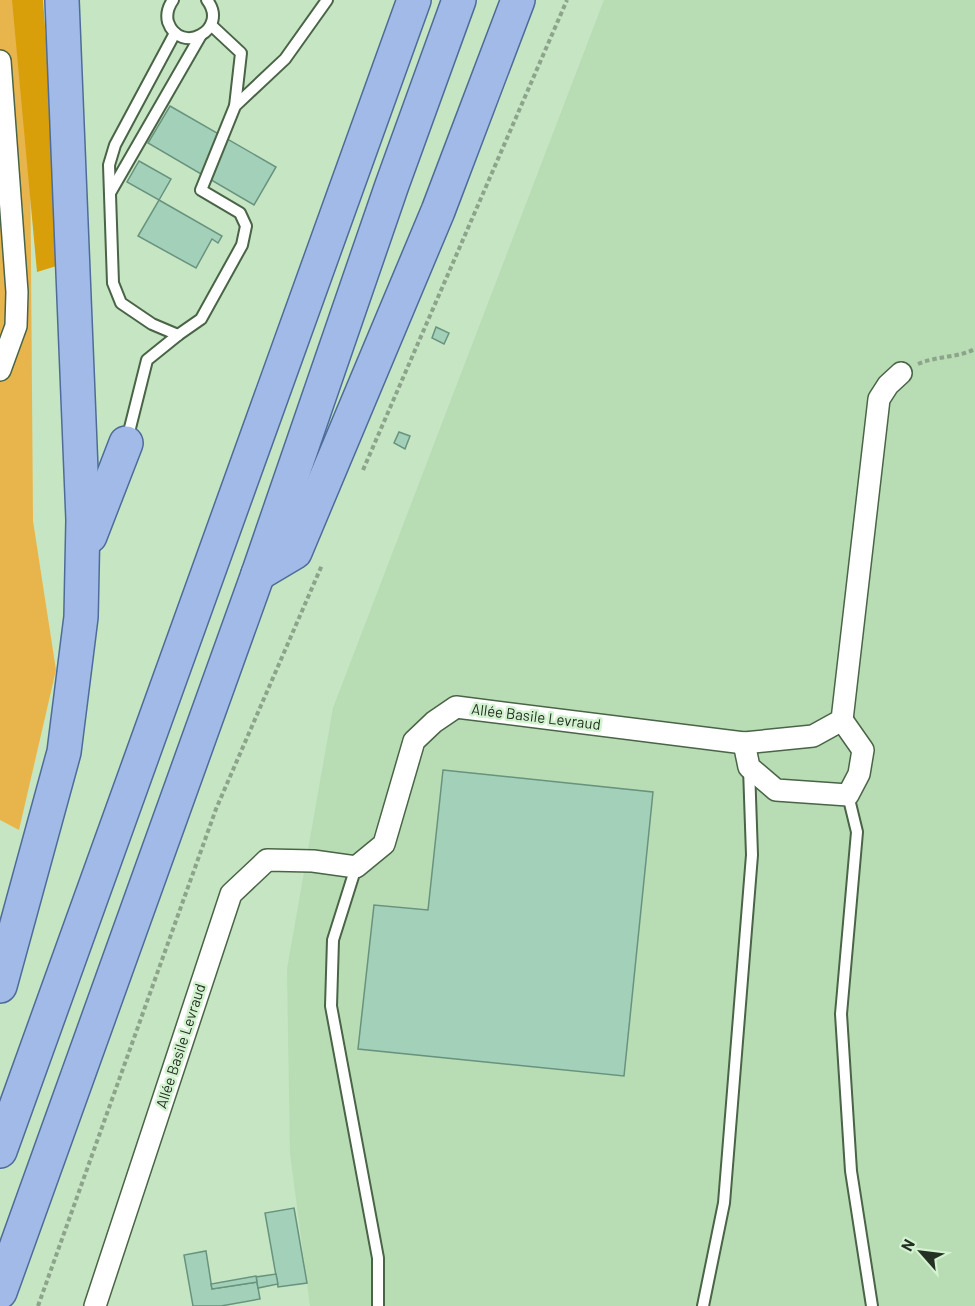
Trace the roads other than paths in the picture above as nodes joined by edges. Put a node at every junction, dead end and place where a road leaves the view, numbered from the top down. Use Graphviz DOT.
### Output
graph roads {
  1 [pos="62,0"];
  2 [pos="207,0"];
  3 [pos="327,0"];
  4 [pos="414,0"];
  5 [pos="459,0"];
  6 [pos="518,0"];
  7 [pos="168,2"];
  8 [pos="211,25"];
  9 [pos="176,33"];
  10 [pos="201,35"];
  11 [pos="0,61"];
  12 [pos="235,106"];
  13 [pos="110,193"];
  14 [pos="178,335"];
  15 [pos="0,370"];
  16 [pos="901,373"];
  17 [pos="126,443"];
  18 [pos="82,558"];
  19 [pos="258,574"];
  20 [pos="842,720"];
  21 [pos="744,743"];
  22 [pos="749,767"];
  23 [pos="848,795"];
  24 [pos="356,867"];
  25 [pos="0,986"];
  26 [pos="0,1151"];
  27 [pos="0,1292"];
  28 [pos="95,1306"];
  29 [pos="378,1306"];
  30 [pos="703,1306"];
  31 [pos="872,1306"];
  1 -- 18 [label="main road"];
  2 -- 8 [label="lane"];
  3 -- 12 [label="lane"];
  4 -- 26 [label="main road"];
  5 -- 19 [label="main road"];
  6 -- 19 [label="main road"];
  7 -- 9 [label="lane"];
  8 -- 10 [label="lane"];
  8 -- 12 [label="lane"];
  9 -- 10 [label="lane"];
  9 -- 13 [label="lane"];
  10 -- 13 [label="lane"];
  11 -- 15 [label="street"];
  12 -- 14 [label="lane"];
  13 -- 14 [label="lane"];
  14 -- 17 [label="lane"];
  16 -- 20 [label="street"];
  17 -- 18 [label="main road"];
  18 -- 25 [label="main road"];
  19 -- 27 [label="main road"];
  20 -- 21 [label="street, Allée Basile Levraud"];
  20 -- 23 [label="street"];
  21 -- 22 [label="street"];
  21 -- 24 [label="street, Allée Basile Levraud"];
  22 -- 23 [label="street"];
  22 -- 30 [label="lane"];
  23 -- 31 [label="lane"];
  24 -- 28 [label="street, Allée Basile Levraud"];
  24 -- 29 [label="lane"];
}
